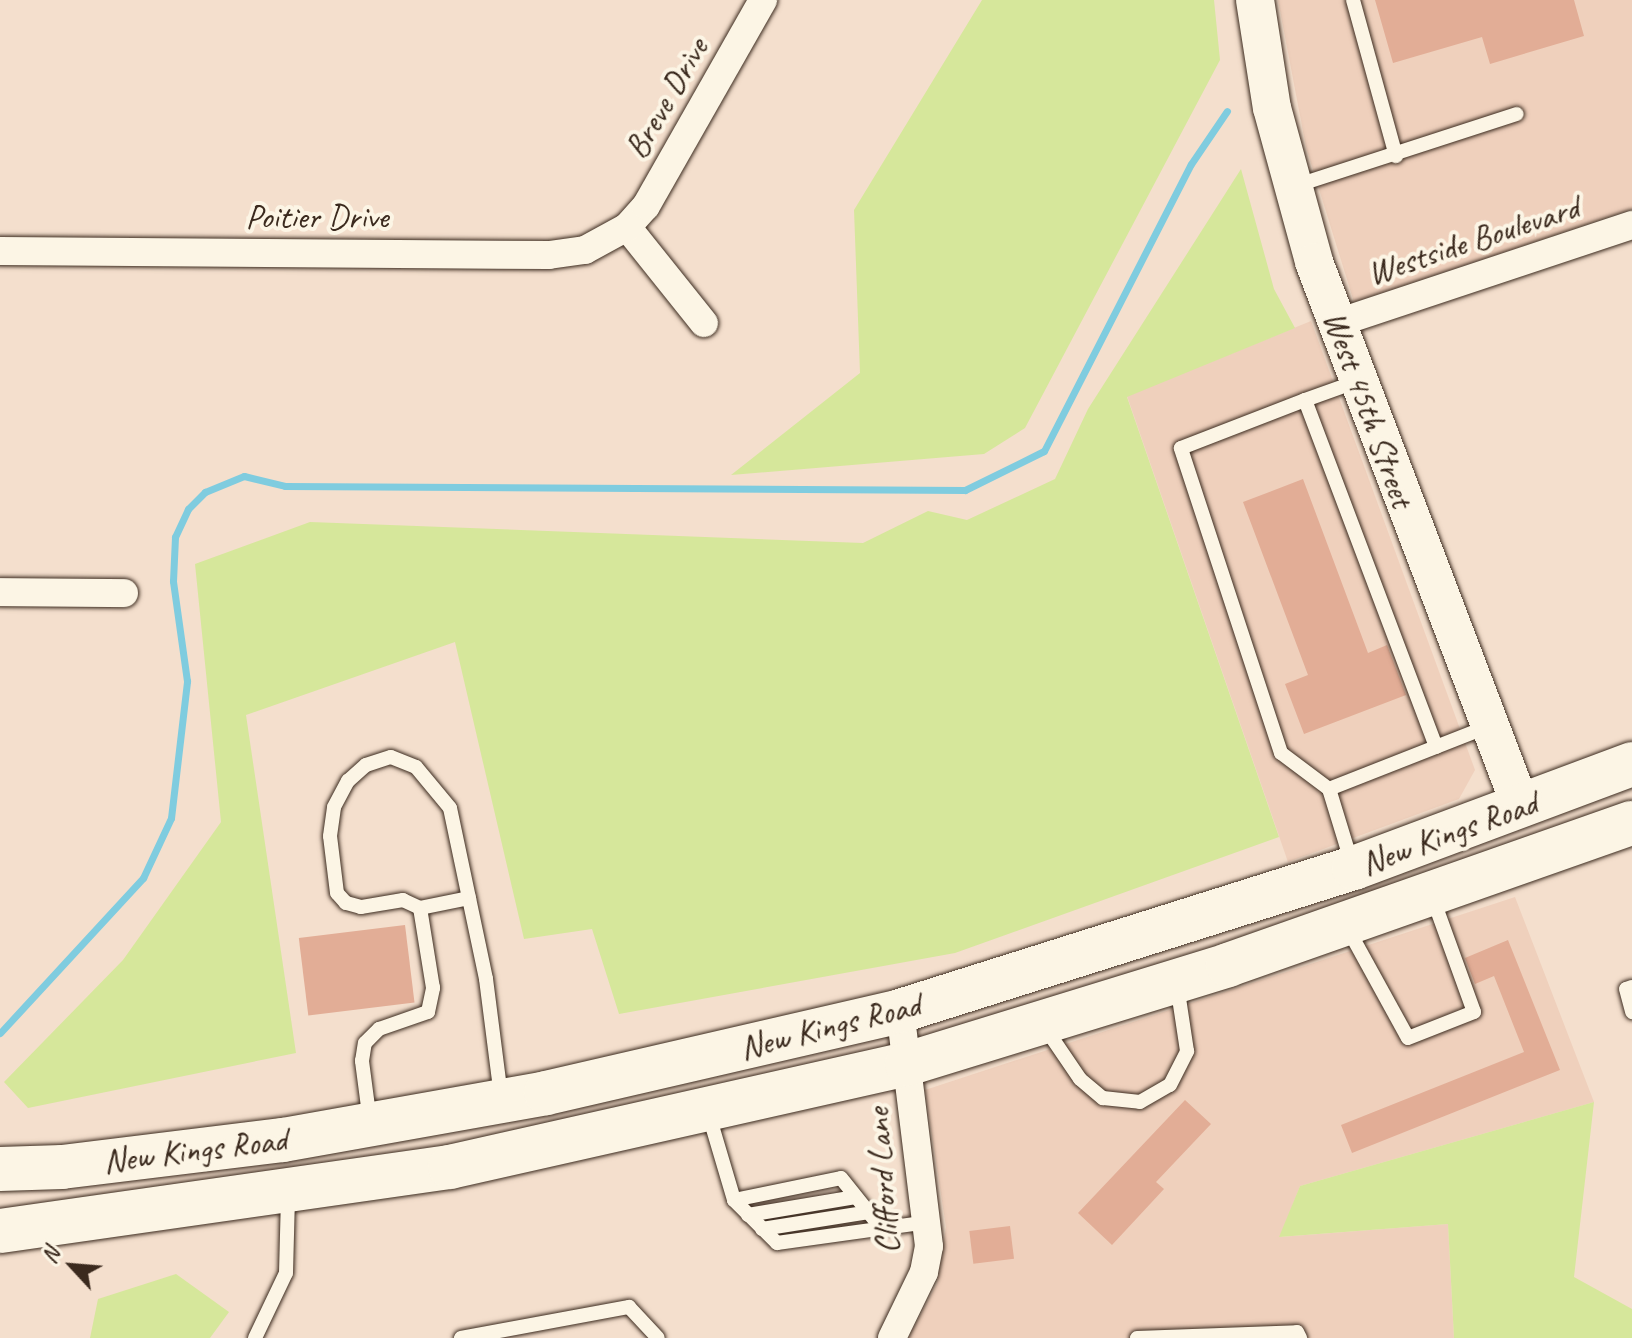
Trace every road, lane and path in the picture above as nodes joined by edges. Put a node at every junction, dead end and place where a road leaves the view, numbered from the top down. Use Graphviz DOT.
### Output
graph roads {
  1 [pos="1255,0"];
  2 [pos="1353,0"];
  3 [pos="758,2"];
  4 [pos="1517,114"];
  5 [pos="1396,156"];
  6 [pos="1295,186"];
  7 [pos="1632,225"];
  8 [pos="627,227"];
  9 [pos="0,251"];
  10 [pos="704,323"];
  11 [pos="1337,323"];
  12 [pos="1358,381"];
  13 [pos="1305,400"];
  14 [pos="0,592"];
  15 [pos="124,593"];
  16 [pos="1489,726"];
  17 [pos="1436,747"];
  18 [pos="1632,764"];
  19 [pos="1329,789"];
  20 [pos="1521,807"];
  21 [pos="1627,825"];
  22 [pos="1354,868"];
  23 [pos="1441,890"];
  24 [pos="469,898"];
  25 [pos="420,908"];
  26 [pos="1346,925"];
  27 [pos="1176,981"];
  28 [pos="1632,987"];
  29 [pos="900,1011"];
  30 [pos="1632,1012"];
  31 [pos="1042,1022"];
  32 [pos="907,1064"];
  33 [pos="502,1100"];
  34 [pos="708,1112"];
  35 [pos="370,1124"];
  36 [pos="283,1140"];
  37 [pos="0,1169"];
  38 [pos="288,1193"];
  39 [pos="856,1197"];
  40 [pos="734,1200"];
  41 [pos="869,1212"];
  42 [pos="748,1215"];
  43 [pos="928,1222"];
  44 [pos="881,1228"];
  45 [pos="762,1229"];
  46 [pos="0,1231"];
  47 [pos="255,1338"];
  48 [pos="461,1338"];
  49 [pos="658,1338"];
  50 [pos="892,1338"];
  51 [pos="1137,1338"];
  52 [pos="1300,1338"];
  1 -- 6 [label="street, West 45th Street"];
  2 -- 5 [label="lane"];
  3 -- 8 [label="street, Breve Drive"];
  4 -- 5 [label="lane"];
  5 -- 6 [label="lane"];
  6 -- 11 [label="street, West 45th Street"];
  7 -- 11 [label="street, Westside Boulevard"];
  8 -- 9 [label="street, Poitier Drive"];
  8 -- 10 [label="street"];
  11 -- 12 [label="street, West 45th Street"];
  12 -- 13 [label="lane"];
  12 -- 16 [label="street, West 45th Street"];
  13 -- 17 [label="lane"];
  13 -- 19 [label="lane"];
  14 -- 15 [label="street"];
  16 -- 17 [label="lane"];
  16 -- 20 [label="street, West 45th Street"];
  17 -- 19 [label="lane"];
  18 -- 20 [label="highway, New Kings Road"];
  19 -- 22 [label="lane"];
  20 -- 21 [label="highway"];
  20 -- 22 [label="highway, New Kings Road"];
  20 -- 23 [label="highway"];
  21 -- 23 [label="highway, New Kings Road"];
  22 -- 29 [label="highway, New Kings Road"];
  23 -- 26 [label="highway, New Kings Road"];
  23 -- 26 [label="lane"];
  24 -- 25 [label="lane"];
  24 -- 25 [label="lane"];
  24 -- 33 [label="lane"];
  25 -- 35 [label="lane"];
  26 -- 27 [label="highway, New Kings Road"];
  27 -- 31 [label="highway, New Kings Road"];
  27 -- 31 [label="lane"];
  28 -- 30 [label="lane"];
  29 -- 32 [label="street, Clifford Lane"];
  29 -- 33 [label="highway, New Kings Road"];
  31 -- 32 [label="highway, New Kings Road"];
  32 -- 34 [label="highway, New Kings Road"];
  32 -- 43 [label="street, Clifford Lane"];
  33 -- 35 [label="highway, New Kings Road"];
  34 -- 38 [label="highway, New Kings Road"];
  34 -- 40 [label="lane"];
  35 -- 36 [label="highway, New Kings Road"];
  36 -- 37 [label="highway, New Kings Road"];
  36 -- 38 [label="street"];
  38 -- 46 [label="highway, New Kings Road"];
  38 -- 47 [label="lane"];
  39 -- 40 [label="lane"];
  39 -- 41 [label="lane"];
  39 -- 42 [label="lane"];
  40 -- 42 [label="lane"];
  41 -- 44 [label="lane"];
  41 -- 45 [label="lane"];
  42 -- 45 [label="lane"];
  43 -- 44 [label="lane"];
  43 -- 50 [label="street, Clifford Lane"];
  44 -- 45 [label="lane"];
  48 -- 49 [label="lane"];
  51 -- 52 [label="lane"];
}
